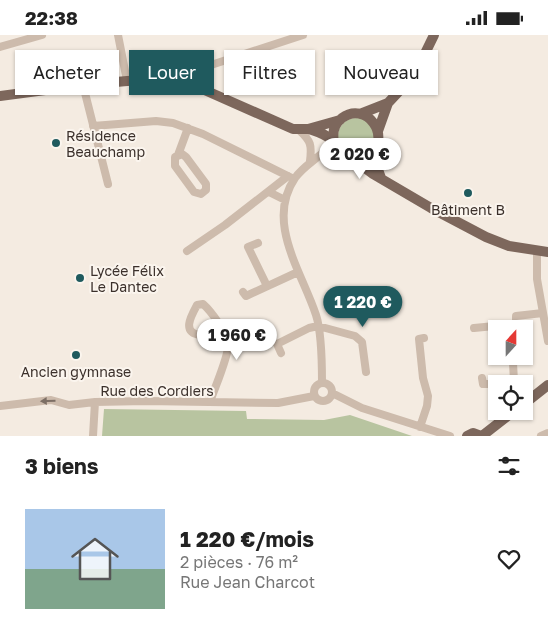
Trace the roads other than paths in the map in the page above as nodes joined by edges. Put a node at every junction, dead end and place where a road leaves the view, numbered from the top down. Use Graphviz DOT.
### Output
graph roads {
  1 [pos="42,35"];
  2 [pos="118,35"];
  3 [pos="303,35"];
  4 [pos="434,35"];
  5 [pos="0,47"];
  6 [pos="214,64"];
  7 [pos="127,81"];
  8 [pos="119,82"];
  9 [pos="15,94"];
  10 [pos="214,94"];
  11 [pos="85,95"];
  12 [pos="0,96"];
  13 [pos="388,103"];
  14 [pos="360,114"];
  15 [pos="340,119"];
  16 [pos="93,126"];
  17 [pos="188,128"];
  18 [pos="304,129"];
  19 [pos="378,131"];
  20 [pos="334,142"];
  21 [pos="340,153"];
  22 [pos="372,153"];
  23 [pos="178,155"];
  24 [pos="321,155"];
  25 [pos="353,159"];
  26 [pos="310,161"];
  27 [pos="292,177"];
  28 [pos="381,178"];
  29 [pos="108,184"];
  30 [pos="268,192"];
  31 [pos="285,200"];
  32 [pos="258,243"];
  33 [pos="187,251"];
  34 [pos="537,251"];
  35 [pos="548,252"];
  36 [pos="298,272"];
  37 [pos="267,286"];
  38 [pos="243,292"];
  39 [pos="542,313"];
  40 [pos="516,320"];
  41 [pos="218,323"];
  42 [pos="318,326"];
  43 [pos="488,327"];
  44 [pos="474,328"];
  45 [pos="424,338"];
  46 [pos="548,341"];
  47 [pos="282,353"];
  48 [pos="366,372"];
  49 [pos="482,378"];
  50 [pos="322,383"];
  51 [pos="488,384"];
  52 [pos="548,385"];
  53 [pos="332,393"];
  54 [pos="533,395"];
  55 [pos="314,396"];
  56 [pos="95,402"];
  57 [pos="210,402"];
  58 [pos="0,407"];
  59 [pos="502,420"];
  60 [pos="420,427"];
  61 [pos="548,433"];
  62 [pos="93,436"];
  63 [pos="450,436"];
  64 [pos="467,436"];
  65 [pos="482,436"];
  66 [pos="542,436"];
  1 -- 5 [label="street"];
  2 -- 7 [label="street"];
  3 -- 6 [label="street"];
  4 -- 13 [label="main road"];
  7 -- 8 [label="main road"];
  9 -- 12 [label="main road"];
  10 -- 18 [label="main road"];
  11 -- 16 [label="street"];
  13 -- 14 [label="main road"];
  13 -- 19 [label="main road"];
  14 -- 15 [label="main road"];
  14 -- 19 [label="main road"];
  15 -- 18 [label="main road"];
  15 -- 20 [label="main road"];
  16 -- 17 [label="street"];
  16 -- 29 [label="street"];
  17 -- 23 [label="street"];
  17 -- 27 [label="street"];
  18 -- 20 [label="main road"];
  18 -- 26 [label="street"];
  19 -- 22 [label="main road"];
  20 -- 21 [label="main road"];
  20 -- 24 [label="street"];
  21 -- 24 [label="street"];
  21 -- 25 [label="main road"];
  22 -- 25 [label="main road"];
  22 -- 28 [label="main road"];
  23 -- 23 [label="street"];
  24 -- 26 [label="street"];
  25 -- 28 [label="main road"];
  26 -- 27 [label="street"];
  27 -- 30 [label="street"];
  27 -- 31 [label="street"];
  28 -- 34 [label="main road"];
  30 -- 31 [label="street"];
  30 -- 33 [label="street"];
  31 -- 36 [label="street"];
  32 -- 37 [label="street"];
  34 -- 35 [label="main road"];
  34 -- 39 [label="street"];
  36 -- 37 [label="street"];
  36 -- 42 [label="street"];
  37 -- 38 [label="street"];
  39 -- 40 [label="street"];
  39 -- 46 [label="street"];
  41 -- 57 [label="street"];
  42 -- 47 [label="street"];
  42 -- 48 [label="street"];
  42 -- 50 [label="street"];
  43 -- 44 [label="street"];
  45 -- 60 [label="street"];
  49 -- 51 [label="street"];
  50 -- 53 [label="street"];
  50 -- 55 [label="street"];
  52 -- 54 [label="main road"];
  53 -- 55 [label="street"];
  53 -- 60 [label="street"];
  55 -- 57 [label="street, Rue des Cordiers"];
  56 -- 57 [label="street, Rue des Cordiers"];
  56 -- 58 [label="street, Rue des Cordiers, one-way"];
  56 -- 62 [label="street"];
  59 -- 65 [label="main road"];
  60 -- 63 [label="street"];
  61 -- 66 [label="street"];
  64 -- 65 [label="main road"];
}
